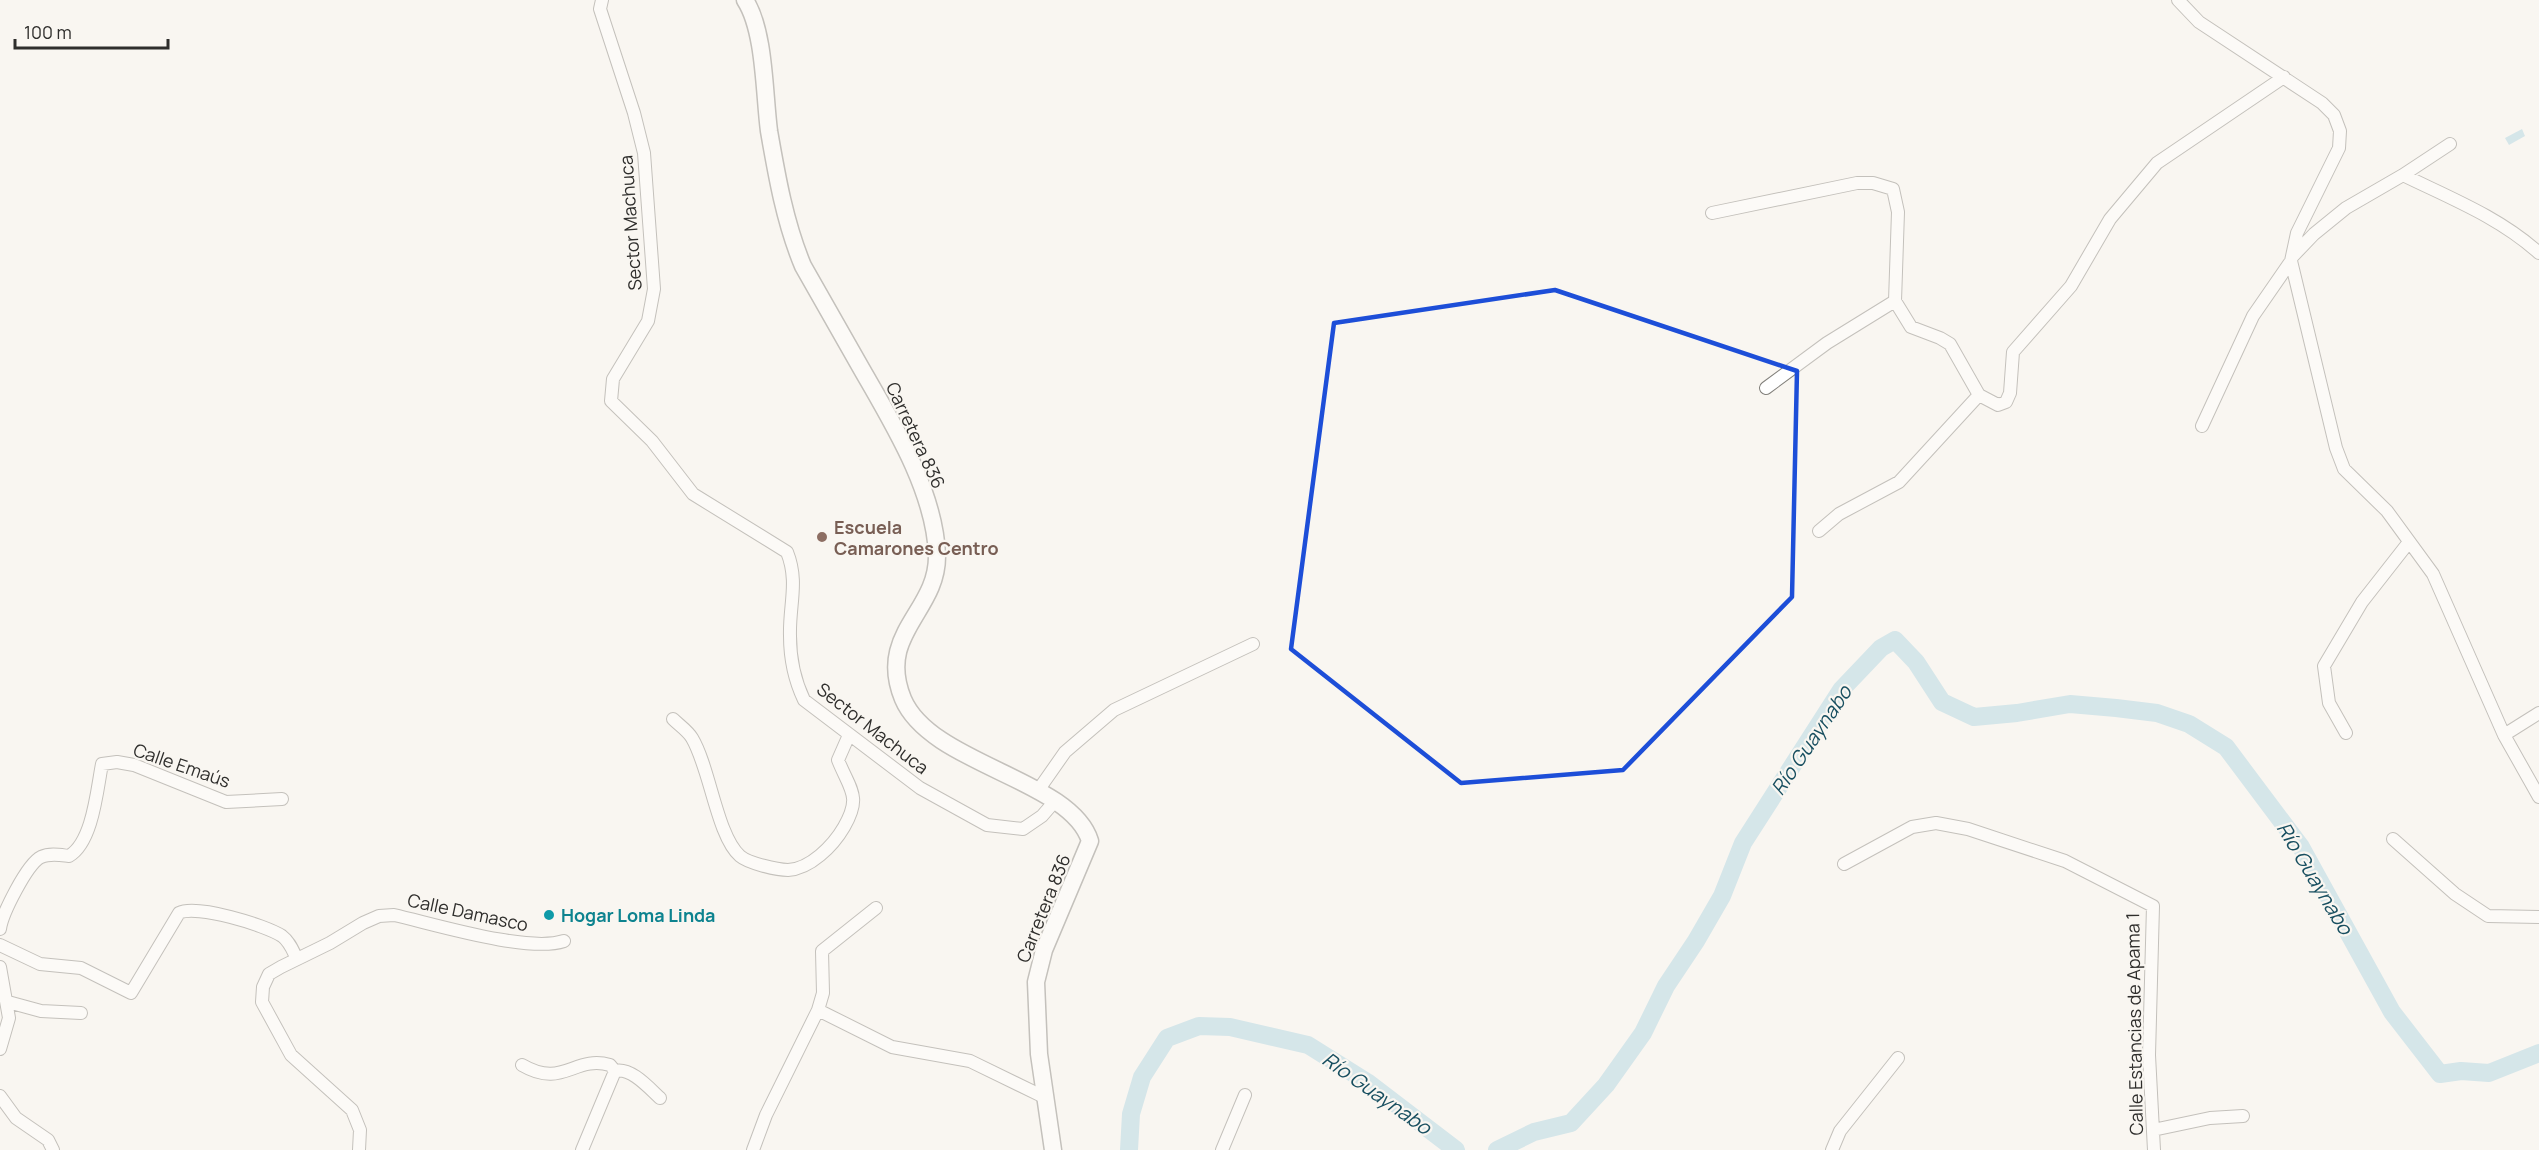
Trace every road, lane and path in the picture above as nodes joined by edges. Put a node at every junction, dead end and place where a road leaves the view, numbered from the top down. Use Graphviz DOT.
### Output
graph roads {
  1 [pos="602,0"];
  2 [pos="745,0"];
  3 [pos="2178,0"];
  4 [pos="2284,77"];
  5 [pos="2450,144"];
  6 [pos="2403,175"];
  7 [pos="1712,213"];
  8 [pos="2539,253"];
  9 [pos="2291,259"];
  10 [pos="1895,301"];
  11 [pos="1766,388"];
  12 [pos="1980,395"];
  13 [pos="2202,426"];
  14 [pos="1819,531"];
  15 [pos="2409,542"];
  16 [pos="1253,644"];
  17 [pos="2539,713"];
  18 [pos="673,719"];
  19 [pos="2346,733"];
  20 [pos="849,735"];
  21 [pos="2504,735"];
  22 [pos="1037,792"];
  23 [pos="2539,797"];
  24 [pos="282,799"];
  25 [pos="1054,801"];
  26 [pos="2393,839"];
  27 [pos="1844,864"];
  28 [pos="876,908"];
  29 [pos="2539,917"];
  30 [pos="0,929"];
  31 [pos="564,941"];
  32 [pos="0,945"];
  33 [pos="297,960"];
  34 [pos="0,967"];
  35 [pos="8,1002"];
  36 [pos="818,1010"];
  37 [pos="81,1013"];
  38 [pos="0,1049"];
  39 [pos="1898,1058"];
  40 [pos="522,1065"];
  41 [pos="615,1071"];
  42 [pos="1245,1095"];
  43 [pos="0,1096"];
  44 [pos="1044,1097"];
  45 [pos="660,1098"];
  46 [pos="2243,1116"];
  47 [pos="2153,1130"];
  48 [pos="54,1150"];
  49 [pos="359,1150"];
  50 [pos="582,1150"];
  51 [pos="753,1150"];
  52 [pos="1053,1150"];
  53 [pos="1222,1150"];
  54 [pos="1832,1150"];
  55 [pos="2154,1150"];
  1 -- 20 [label="street, Sector Machuca"];
  2 -- 22 [label="street, Carretera 836"];
  3 -- 4 [label="street"];
  4 -- 9 [label="street"];
  4 -- 12 [label="street"];
  5 -- 6 [label="street"];
  6 -- 8 [label="street"];
  6 -- 9 [label="street"];
  7 -- 10 [label="street"];
  9 -- 13 [label="street"];
  9 -- 15 [label="street"];
  10 -- 11 [label="street"];
  10 -- 12 [label="street"];
  12 -- 14 [label="street"];
  15 -- 19 [label="street"];
  15 -- 21 [label="street"];
  16 -- 22 [label="street"];
  17 -- 21 [label="street"];
  18 -- 20 [label="street"];
  20 -- 25 [label="street, Sector Machuca"];
  21 -- 23 [label="street"];
  22 -- 25 [label="street, Carretera 836"];
  24 -- 30 [label="street, Calle Emaús"];
  25 -- 44 [label="street, Carretera 836"];
  26 -- 29 [label="street"];
  27 -- 47 [label="street, Calle Estancias de Apama 1"];
  28 -- 36 [label="street"];
  31 -- 33 [label="street, Calle Damasco"];
  32 -- 33 [label="street"];
  33 -- 49 [label="street, Calle Damasco"];
  34 -- 35 [label="street"];
  35 -- 37 [label="street"];
  35 -- 38 [label="street"];
  36 -- 44 [label="street"];
  36 -- 51 [label="street"];
  39 -- 54 [label="street"];
  40 -- 41 [label="street"];
  41 -- 45 [label="street"];
  41 -- 50 [label="street"];
  42 -- 53 [label="street"];
  43 -- 48 [label="street"];
  44 -- 52 [label="street, Carretera 836"];
  46 -- 47 [label="street"];
  47 -- 55 [label="street, Calle Estancias de Apama 1"];
}
